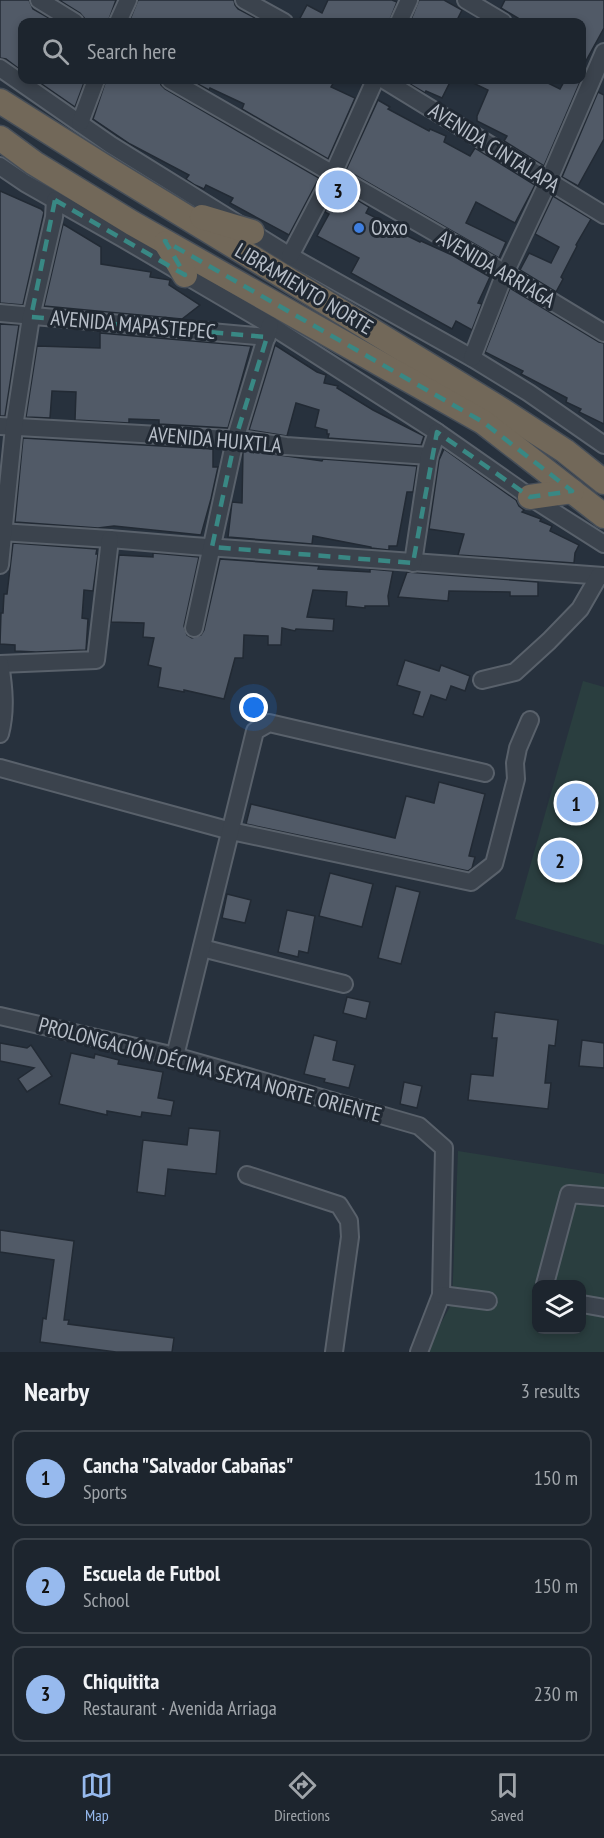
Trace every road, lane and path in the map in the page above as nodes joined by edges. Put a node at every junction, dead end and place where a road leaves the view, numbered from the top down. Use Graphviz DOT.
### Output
graph roads {
  1 [pos="39,0"];
  2 [pos="128,0"];
  3 [pos="244,0"];
  4 [pos="409,0"];
  5 [pos="466,0"];
  6 [pos="68,18"];
  7 [pos="120,18"];
  8 [pos="277,18"];
  9 [pos="401,18"];
  10 [pos="496,18"];
  11 [pos="604,52"];
  12 [pos="0,68"];
  13 [pos="593,77"];
  14 [pos="18,80"];
  15 [pos="23,84"];
  16 [pos="95,84"];
  17 [pos="177,84"];
  18 [pos="373,84"];
  19 [pos="390,84"];
  20 [pos="0,101"];
  21 [pos="80,123"];
  22 [pos="0,138"];
  23 [pos="0,166"];
  24 [pos="333,174"];
  25 [pos="548,182"];
  26 [pos="55,200"];
  27 [pos="168,206"];
  28 [pos="604,215"];
  29 [pos="252,232"];
  30 [pos="165,241"];
  31 [pos="290,255"];
  32 [pos="504,273"];
  33 [pos="185,275"];
  34 [pos="0,313"];
  35 [pos="31,317"];
  36 [pos="268,331"];
  37 [pos="604,333"];
  38 [pos="472,358"];
  39 [pos="7,426"];
  40 [pos="436,432"];
  41 [pos="236,440"];
  42 [pos="604,445"];
  43 [pos="429,456"];
  44 [pos="604,482"];
  45 [pos="572,491"];
  46 [pos="530,496"];
  47 [pos="604,516"];
  48 [pos="2,532"];
  49 [pos="110,539"];
  50 [pos="604,544"];
  51 [pos="212,547"];
  52 [pos="413,563"];
  53 [pos="0,565"];
  54 [pos="602,576"];
  55 [pos="194,628"];
  56 [pos="0,664"];
  57 [pos="482,680"];
  58 [pos="530,720"];
  59 [pos="0,734"];
  60 [pos="0,768"];
  61 [pos="485,773"];
  62 [pos="231,831"];
  63 [pos="202,948"];
  64 [pos="344,984"];
  65 [pos="0,1016"];
  66 [pos="175,1056"];
  67 [pos="248,1175"];
  68 [pos="604,1197"];
  69 [pos="546,1280"];
  70 [pos="441,1295"];
  71 [pos="488,1301"];
  72 [pos="586,1305"];
  73 [pos="604,1308"];
  74 [pos="334,1352"];
  75 [pos="419,1352"];
  1 -- 6 [label="street"];
  2 -- 7 [label="street"];
  3 -- 8 [label="street"];
  4 -- 9 [label="street"];
  5 -- 10 [label="street"];
  11 -- 13 [label="street"];
  12 -- 14 [label="street"];
  13 -- 25 [label="street"];
  15 -- 21 [label="street"];
  16 -- 21 [label="street"];
  17 -- 24 [label="street, AVENIDA ARRIAGA"];
  18 -- 24 [label="street"];
  19 -- 25 [label="street, AVENIDA CINTALAPA"];
  20 -- 27 [label="highway, LIBRAMIENTO NORTE"];
  21 -- 29 [label="street"];
  22 -- 30 [label="highway, LIBRAMIENTO NORTE"];
  23 -- 26 [label="street"];
  24 -- 31 [label="street"];
  24 -- 32 [label="street, AVENIDA ARRIAGA"];
  25 -- 28 [label="street, AVENIDA CINTALAPA"];
  25 -- 32 [label="street"];
  26 -- 33 [label="street"];
  26 -- 35 [label="street"];
  27 -- 29 [label="highway"];
  27 -- 44 [label="highway, LIBRAMIENTO NORTE"];
  29 -- 31 [label="street"];
  30 -- 33 [label="highway"];
  30 -- 45 [label="highway, LIBRAMIENTO NORTE"];
  31 -- 38 [label="street"];
  32 -- 37 [label="street, AVENIDA ARRIAGA"];
  32 -- 38 [label="street"];
  33 -- 36 [label="street"];
  34 -- 35 [label="street, AVENIDA MAPASTEPEC"];
  35 -- 36 [label="street, AVENIDA MAPASTEPEC"];
  35 -- 39 [label="street"];
  36 -- 40 [label="street"];
  36 -- 41 [label="street"];
  38 -- 42 [label="street"];
  39 -- 41 [label="street, AVENIDA HUIXTLA"];
  39 -- 48 [label="street"];
  40 -- 43 [label="street"];
  40 -- 46 [label="street"];
  41 -- 43 [label="street, AVENIDA HUIXTLA"];
  41 -- 51 [label="street"];
  43 -- 52 [label="street"];
  45 -- 46 [label="highway"];
  45 -- 47 [label="highway, LIBRAMIENTO NORTE"];
  46 -- 50 [label="street"];
  48 -- 49 [label="street"];
  48 -- 53 [label="street"];
  49 -- 51 [label="street"];
  49 -- 56 [label="street"];
  51 -- 52 [label="street"];
  51 -- 55 [label="street"];
  52 -- 54 [label="street"];
  54 -- 57 [label="street"];
  56 -- 59 [label="street"];
  58 -- 62 [label="street"];
  60 -- 62 [label="street"];
  61 -- 62 [label="street"];
  62 -- 63 [label="street"];
  63 -- 64 [label="street"];
  63 -- 66 [label="street"];
  65 -- 66 [label="street, PROLONGACIÓN DÉCIMA SEXTA NORTE ORIENTE"];
  66 -- 70 [label="street, PROLONGACIÓN DÉCIMA SEXTA NORTE ORIENTE"];
  67 -- 74 [label="street"];
  68 -- 69 [label="street"];
  70 -- 71 [label="street"];
  70 -- 75 [label="street"];
  72 -- 73 [label="street"];
}
